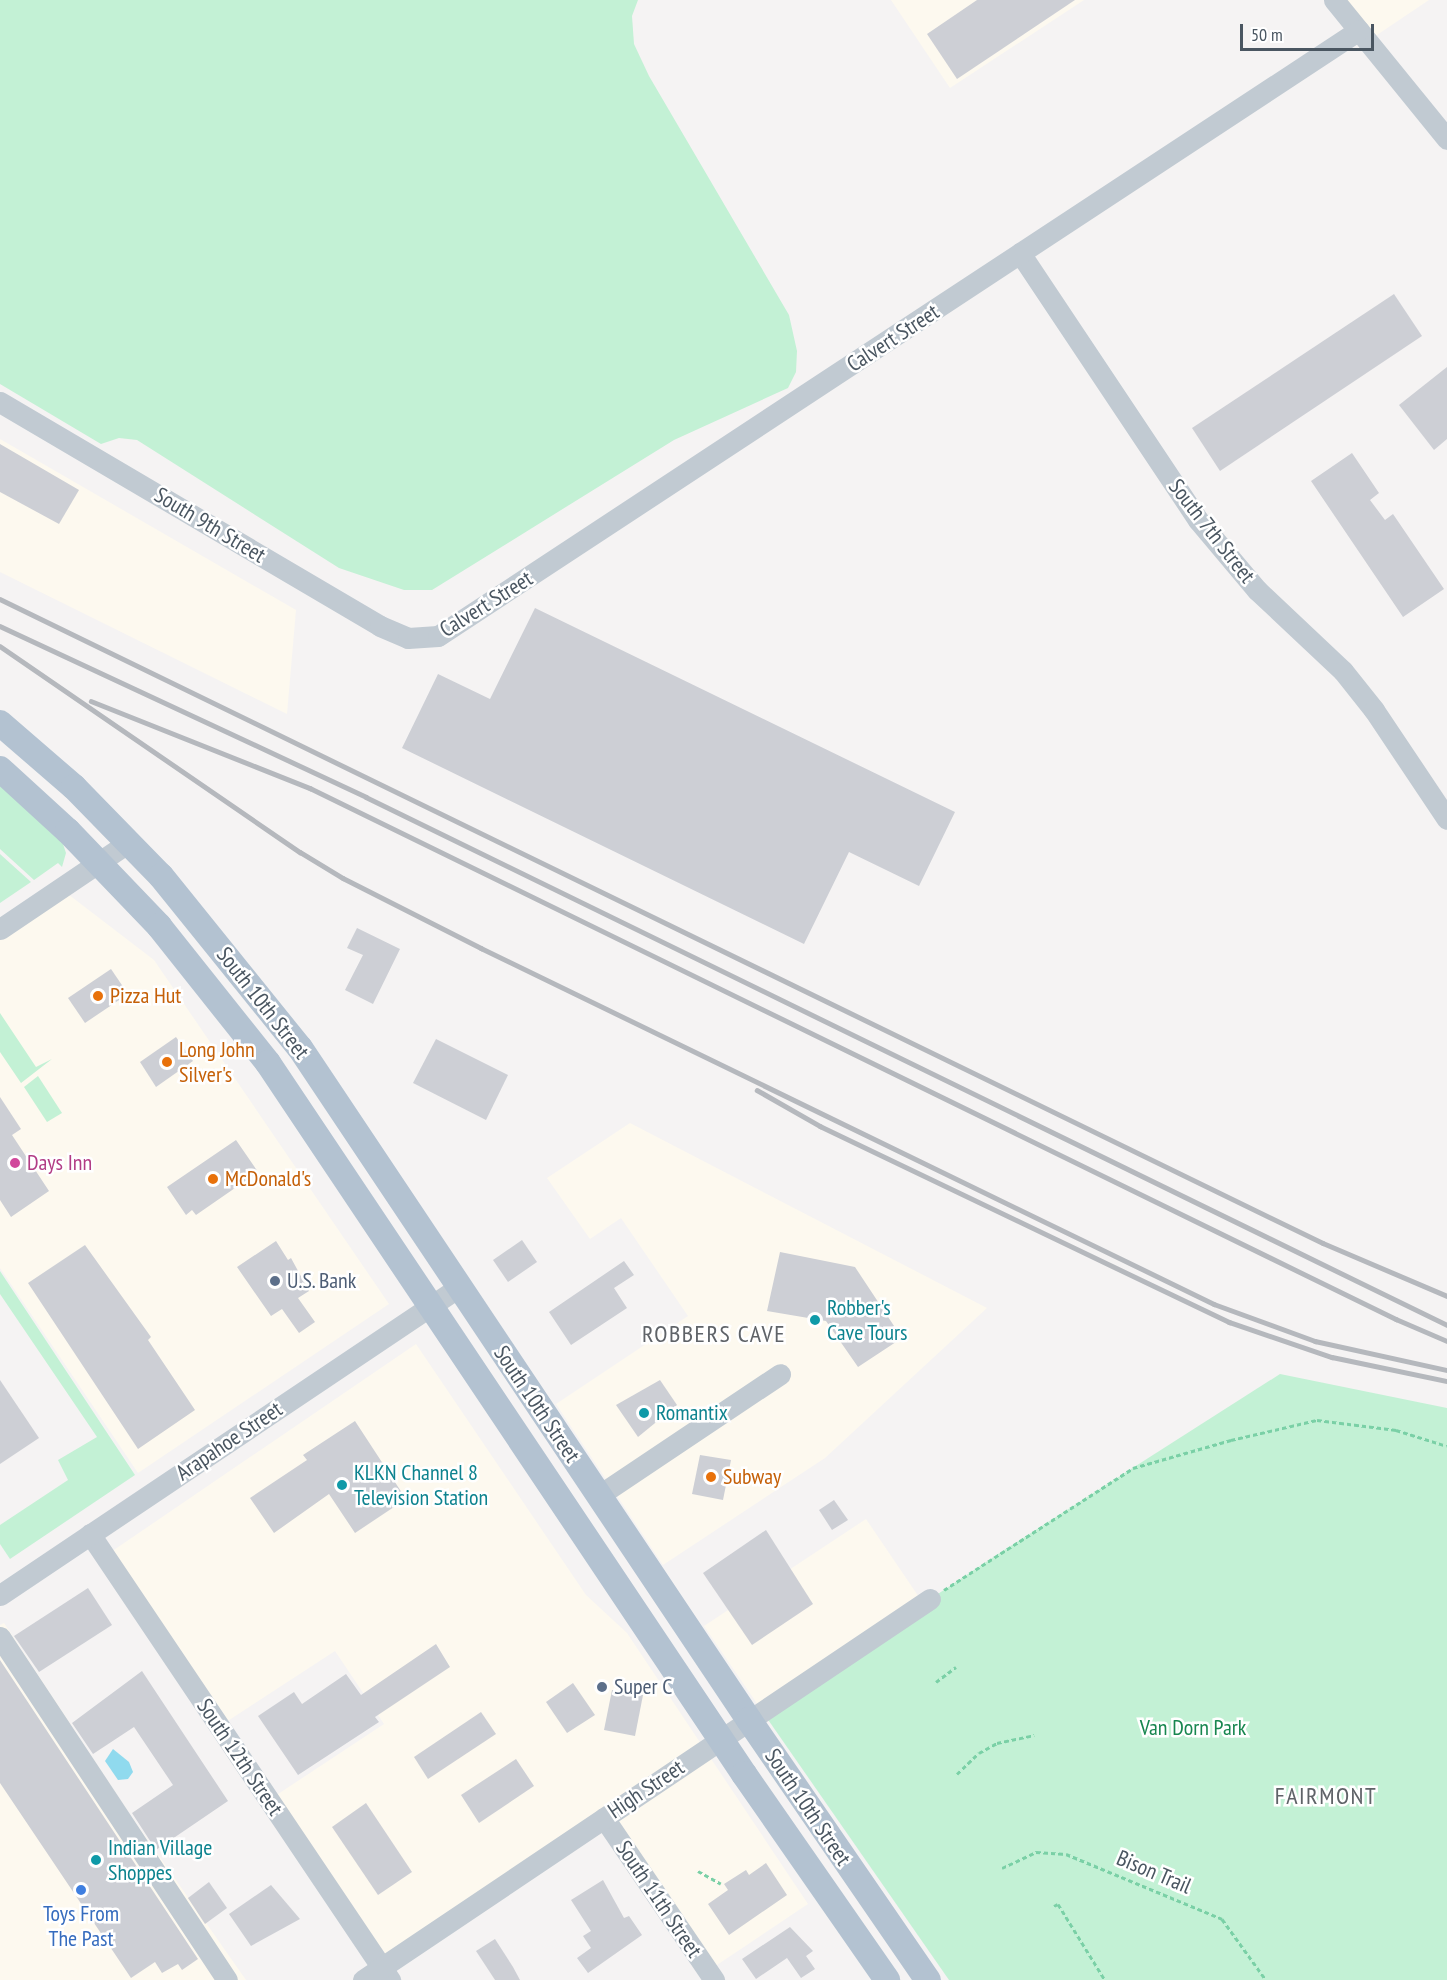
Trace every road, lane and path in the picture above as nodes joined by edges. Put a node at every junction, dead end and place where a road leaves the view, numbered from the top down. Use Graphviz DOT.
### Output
graph roads {
  1 [pos="1334,0"];
  2 [pos="1359,30"];
  3 [pos="1447,139"];
  4 [pos="1020,254"];
  5 [pos="0,402"];
  6 [pos="423,640"];
  7 [pos="0,723"];
  8 [pos="0,769"];
  9 [pos="1447,819"];
  10 [pos="129,842"];
  11 [pos="100,862"];
  12 [pos="0,929"];
  13 [pos="459,1287"];
  14 [pos="431,1306"];
  15 [pos="780,1374"];
  16 [pos="1447,1446"];
  17 [pos="598,1496"];
  18 [pos="90,1534"];
  19 [pos="0,1595"];
  20 [pos="930,1599"];
  21 [pos="0,1637"];
  22 [pos="956,1667"];
  23 [pos="936,1682"];
  24 [pos="749,1720"];
  25 [pos="1034,1735"];
  26 [pos="721,1739"];
  27 [pos="957,1774"];
  28 [pos="604,1818"];
  29 [pos="1002,1868"];
  30 [pos="698,1871"];
  31 [pos="722,1884"];
  32 [pos="1054,1906"];
  33 [pos="386,1974"];
  34 [pos="227,1980"];
  35 [pos="363,1980"];
  36 [pos="714,1980"];
  37 [pos="887,1980"];
  38 [pos="928,1980"];
  39 [pos="1105,1980"];
  40 [pos="1266,1980"];
  1 -- 2 [label="street"];
  2 -- 3 [label="street"];
  2 -- 4 [label="street, Calvert Street"];
  4 -- 6 [label="street, Calvert Street"];
  4 -- 9 [label="street, South 7th Street"];
  5 -- 6 [label="street, South 9th Street"];
  7 -- 10 [label="main road, South 10th Street"];
  8 -- 11 [label="main road, South 10th Street"];
  10 -- 11 [label="street"];
  10 -- 13 [label="main road, South 10th Street"];
  11 -- 12 [label="street"];
  11 -- 14 [label="main road, South 10th Street"];
  13 -- 14 [label="street, Arapahoe Street"];
  13 -- 17 [label="main road, South 10th Street"];
  14 -- 18 [label="street, Arapahoe Street"];
  14 -- 26 [label="main road, South 10th Street"];
  15 -- 17 [label="street"];
  16 -- 20 [label="path"];
  17 -- 24 [label="main road, South 10th Street"];
  18 -- 19 [label="street, Arapahoe Street"];
  18 -- 33 [label="street, South 12th Street"];
  20 -- 24 [label="street, High Street"];
  21 -- 34 [label="street"];
  22 -- 23 [label="path"];
  24 -- 26 [label="street, High Street"];
  24 -- 38 [label="main road, South 10th Street"];
  25 -- 27 [label="path"];
  26 -- 28 [label="street, High Street"];
  26 -- 37 [label="main road, South 10th Street"];
  28 -- 33 [label="street, High Street"];
  28 -- 36 [label="street, South 11th Street"];
  29 -- 40 [label="path, Bison Trail"];
  30 -- 31 [label="path"];
  32 -- 39 [label="path"];
  33 -- 35 [label="street, High Street"];
}
